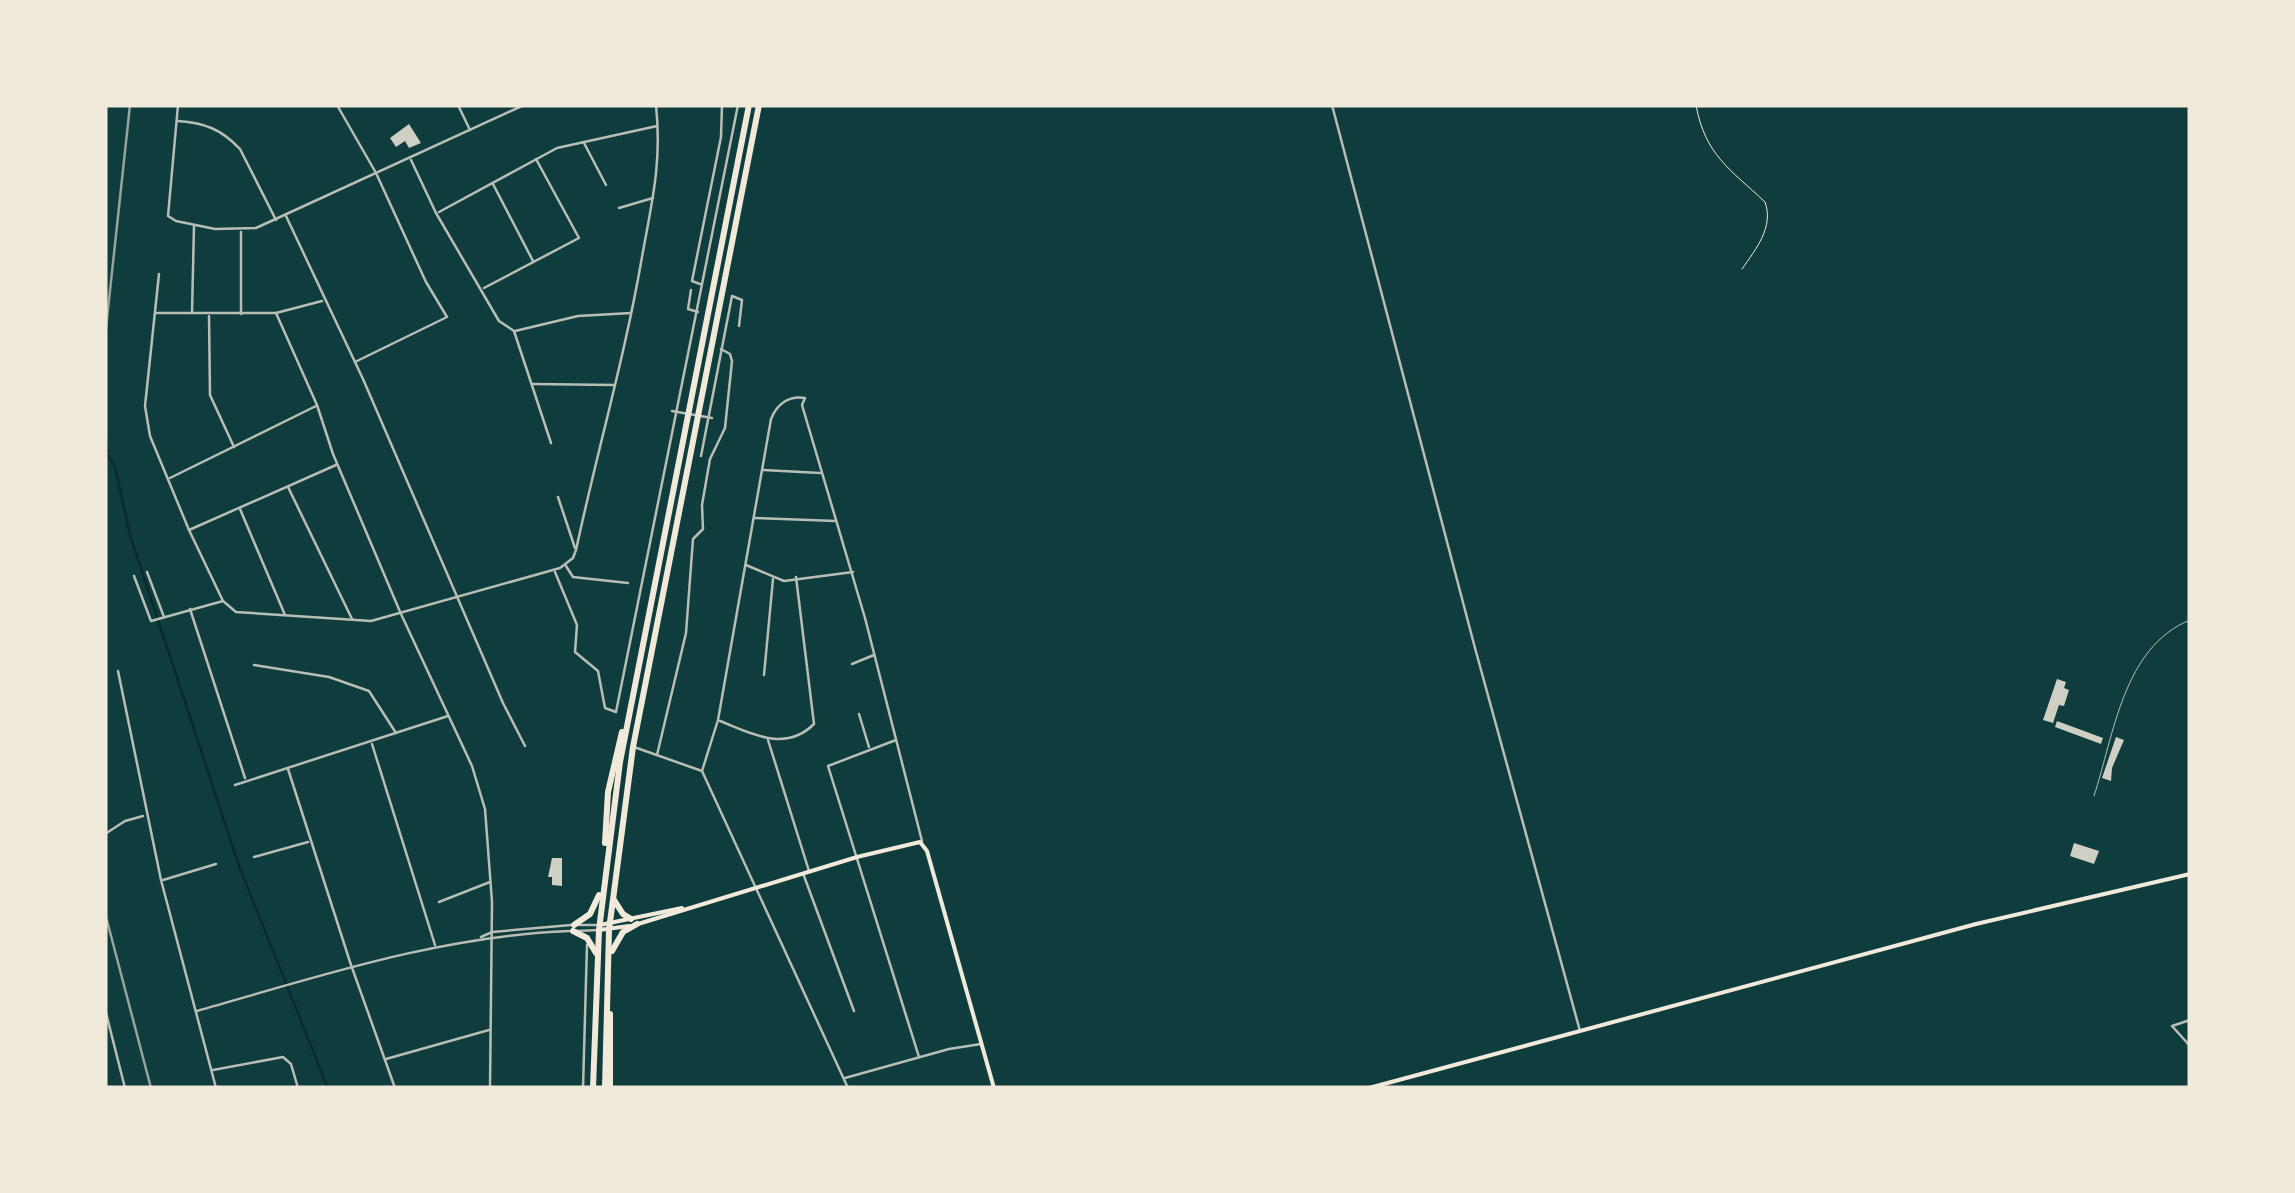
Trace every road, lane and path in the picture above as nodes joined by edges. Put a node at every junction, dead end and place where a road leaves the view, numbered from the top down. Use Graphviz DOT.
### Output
graph roads {
  1 [pos="178,105"];
  2 [pos="337,105"];
  3 [pos="458,105"];
  4 [pos="524,105"];
  5 [pos="656,105"];
  6 [pos="722,105"];
  7 [pos="736,105"];
  8 [pos="759,105"];
  9 [pos="1332,105"];
  10 [pos="1696,105"];
  11 [pos="749,106"];
  12 [pos="177,120"];
  13 [pos="658,126"];
  14 [pos="470,130"];
  15 [pos="584,141"];
  16 [pos="535,157"];
  17 [pos="410,158"];
  18 [pos="376,173"];
  19 [pos="492,182"];
  20 [pos="606,186"];
  21 [pos="655,198"];
  22 [pos="619,208"];
  23 [pos="436,214"];
  24 [pos="286,216"];
  25 [pos="276,220"];
  26 [pos="194,225"];
  27 [pos="242,231"];
  28 [pos="700,239"];
  29 [pos="712,241"];
  30 [pos="533,261"];
  31 [pos="1742,268"];
  32 [pos="159,274"];
  33 [pos="703,285"];
  34 [pos="483,289"];
  35 [pos="691,290"];
  36 [pos="324,301"];
  37 [pos="698,312"];
  38 [pos="157,313"];
  39 [pos="276,313"];
  40 [pos="632,313"];
  41 [pos="192,314"];
  42 [pos="209,314"];
  43 [pos="241,315"];
  44 [pos="739,326"];
  45 [pos="514,331"];
  46 [pos="721,349"];
  47 [pos="355,362"];
  48 [pos="531,384"];
  49 [pos="614,385"];
  50 [pos="674,397"];
  51 [pos="680,398"];
  52 [pos="317,405"];
  53 [pos="672,412"];
  54 [pos="712,418"];
  55 [pos="551,443"];
  56 [pos="234,447"];
  57 [pos="690,454"];
  58 [pos="701,456"];
  59 [pos="710,458"];
  60 [pos="337,464"];
  61 [pos="762,470"];
  62 [pos="821,473"];
  63 [pos="169,478"];
  64 [pos="287,486"];
  65 [pos="558,497"];
  66 [pos="239,508"];
  67 [pos="753,518"];
  68 [pos="836,521"];
  69 [pos="189,530"];
  70 [pos="576,550"];
  71 [pos="745,564"];
  72 [pos="565,565"];
  73 [pos="554,570"];
  74 [pos="146,572"];
  75 [pos="853,572"];
  76 [pos="134,576"];
  77 [pos="796,577"];
  78 [pos="773,578"];
  79 [pos="628,584"];
  80 [pos="459,599"];
  81 [pos="223,601"];
  82 [pos="190,608"];
  83 [pos="401,614"];
  84 [pos="285,616"];
  85 [pos="162,618"];
  86 [pos="352,620"];
  87 [pos="2190,620"];
  88 [pos="875,654"];
  89 [pos="852,664"];
  90 [pos="254,665"];
  91 [pos="118,671"];
  92 [pos="764,675"];
  93 [pos="859,714"];
  94 [pos="449,716"];
  95 [pos="718,720"];
  96 [pos="397,734"];
  97 [pos="768,739"];
  98 [pos="898,739"];
  99 [pos="372,743"];
  100 [pos="526,746"];
  101 [pos="632,747"];
  102 [pos="870,748"];
  103 [pos="657,755"];
  104 [pos="288,769"];
  105 [pos="702,771"];
  106 [pos="246,780"];
  107 [pos="235,784"];
  108 [pos="2094,796"];
  109 [pos="146,816"];
  110 [pos="105,834"];
  111 [pos="310,842"];
  112 [pos="923,844"];
  113 [pos="254,857"];
  114 [pos="857,857"];
  115 [pos="216,864"];
  116 [pos="807,874"];
  117 [pos="2190,874"];
  118 [pos="161,880"];
  119 [pos="604,880"];
  120 [pos="491,881"];
  121 [pos="756,888"];
  122 [pos="613,898"];
  123 [pos="439,902"];
  124 [pos="634,922"];
  125 [pos="610,927"];
  126 [pos="573,928"];
  127 [pos="600,928"];
  128 [pos="492,932"];
  129 [pos="479,938"];
  130 [pos="492,938"];
  131 [pos="587,938"];
  132 [pos="435,945"];
  133 [pos="598,959"];
  134 [pos="352,967"];
  135 [pos="608,967"];
  136 [pos="105,1009"];
  137 [pos="854,1011"];
  138 [pos="196,1012"];
  139 [pos="2190,1020"];
  140 [pos="490,1030"];
  141 [pos="1580,1032"];
  142 [pos="981,1044"];
  143 [pos="2190,1046"];
  144 [pos="919,1057"];
  145 [pos="385,1059"];
  146 [pos="211,1071"];
  147 [pos="844,1079"];
  148 [pos="125,1088"];
  149 [pos="216,1088"];
  150 [pos="298,1088"];
  151 [pos="395,1088"];
  152 [pos="490,1088"];
  153 [pos="583,1088"];
  154 [pos="594,1088"];
  155 [pos="607,1088"];
  156 [pos="848,1088"];
  157 [pos="994,1088"];
  158 [pos="1368,1088"];
  1 -- 12 [label="street"];
  2 -- 18 [label="street"];
  3 -- 14 [label="street"];
  4 -- 14 [label="street"];
  5 -- 13 [label="street"];
  6 -- 28 [label="street"];
  7 -- 11 [label="street"];
  7 -- 29 [label="street"];
  8 -- 57 [label="highway"];
  9 -- 141 [label="street"];
  10 -- 31 [label="path"];
  11 -- 119 [label="highway"];
  12 -- 25 [label="street"];
  12 -- 26 [label="street"];
  13 -- 15 [label="street"];
  13 -- 21 [label="street"];
  14 -- 17 [label="street"];
  15 -- 16 [label="street"];
  15 -- 20 [label="street"];
  16 -- 19 [label="street"];
  16 -- 30 [label="street"];
  17 -- 18 [label="street"];
  17 -- 23 [label="street"];
  18 -- 24 [label="street"];
  18 -- 47 [label="street"];
  19 -- 23 [label="street"];
  19 -- 30 [label="street"];
  21 -- 22 [label="street"];
  21 -- 40 [label="street"];
  23 -- 34 [label="street"];
  24 -- 25 [label="street"];
  24 -- 36 [label="street"];
  25 -- 27 [label="street"];
  26 -- 27 [label="street"];
  26 -- 41 [label="street"];
  27 -- 43 [label="street"];
  28 -- 29 [label="street"];
  28 -- 33 [label="street"];
  29 -- 33 [label="street"];
  30 -- 34 [label="street"];
  32 -- 38 [label="street"];
  33 -- 37 [label="street"];
  34 -- 45 [label="street"];
  35 -- 37 [label="street"];
  36 -- 39 [label="street"];
  36 -- 47 [label="street"];
  37 -- 51 [label="street"];
  38 -- 41 [label="street"];
  38 -- 63 [label="street"];
  39 -- 43 [label="street"];
  39 -- 52 [label="street"];
  40 -- 45 [label="street"];
  40 -- 49 [label="street"];
  41 -- 42 [label="street"];
  42 -- 43 [label="street"];
  42 -- 56 [label="street"];
  44 -- 46 [label="street"];
  45 -- 48 [label="street"];
  46 -- 58 [label="street"];
  46 -- 59 [label="street"];
  47 -- 80 [label="street"];
  48 -- 49 [label="street"];
  48 -- 55 [label="street"];
  49 -- 70 [label="street"];
  50 -- 51 [label="street"];
  51 -- 73 [label="street"];
  52 -- 56 [label="street"];
  52 -- 60 [label="street"];
  53 -- 54 [label="street"];
  56 -- 63 [label="street"];
  57 -- 58 [label="street"];
  57 -- 101 [label="highway"];
  58 -- 59 [label="street"];
  59 -- 103 [label="street"];
  60 -- 64 [label="street"];
  60 -- 83 [label="street"];
  61 -- 62 [label="street"];
  61 -- 62 [label="street"];
  61 -- 67 [label="street"];
  62 -- 68 [label="street"];
  63 -- 69 [label="street"];
  64 -- 66 [label="street"];
  64 -- 86 [label="street"];
  65 -- 70 [label="street"];
  66 -- 69 [label="street"];
  66 -- 84 [label="street"];
  67 -- 68 [label="street"];
  67 -- 71 [label="street"];
  68 -- 75 [label="street"];
  69 -- 81 [label="street"];
  70 -- 72 [label="street"];
  71 -- 78 [label="street"];
  71 -- 95 [label="street"];
  72 -- 73 [label="street"];
  72 -- 79 [label="street"];
  73 -- 80 [label="street"];
  74 -- 85 [label="street"];
  75 -- 77 [label="street"];
  75 -- 88 [label="street"];
  76 -- 85 [label="street"];
  77 -- 78 [label="street"];
  77 -- 97 [label="street"];
  78 -- 92 [label="street"];
  80 -- 83 [label="street"];
  80 -- 100 [label="street"];
  81 -- 82 [label="street"];
  81 -- 84 [label="street"];
  82 -- 85 [label="street"];
  82 -- 106 [label="street"];
  83 -- 86 [label="street"];
  83 -- 94 [label="street"];
  84 -- 86 [label="street"];
  87 -- 108 [label="lane"];
  88 -- 89 [label="street"];
  88 -- 98 [label="street"];
  90 -- 96 [label="street"];
  91 -- 109 [label="street"];
  93 -- 102 [label="street"];
  94 -- 96 [label="street"];
  94 -- 120 [label="street"];
  95 -- 97 [label="street"];
  95 -- 105 [label="street"];
  96 -- 99 [label="street"];
  97 -- 116 [label="street"];
  98 -- 102 [label="street"];
  98 -- 112 [label="street"];
  99 -- 104 [label="street"];
  99 -- 132 [label="street"];
  101 -- 103 [label="street"];
  101 -- 122 [label="highway"];
  102 -- 114 [label="street"];
  103 -- 105 [label="street"];
  104 -- 106 [label="street"];
  104 -- 111 [label="street"];
  105 -- 121 [label="street"];
  106 -- 107 [label="street"];
  109 -- 110 [label="street"];
  109 -- 118 [label="street"];
  111 -- 113 [label="street"];
  111 -- 134 [label="street"];
  112 -- 114 [label="main road"];
  112 -- 142 [label="main road"];
  114 -- 116 [label="main road"];
  114 -- 144 [label="street"];
  115 -- 118 [label="street"];
  116 -- 121 [label="main road"];
  116 -- 137 [label="street"];
  117 -- 141 [label="main road"];
  118 -- 138 [label="street"];
  119 -- 126 [label="highway"];
  119 -- 127 [label="highway"];
  120 -- 123 [label="street"];
  120 -- 128 [label="street"];
  121 -- 124 [label="main road"];
  121 -- 147 [label="street"];
  122 -- 124 [label="highway"];
  122 -- 125 [label="highway"];
  124 -- 125 [label="main road"];
  124 -- 135 [label="highway"];
  125 -- 127 [label="main road"];
  125 -- 135 [label="highway"];
  126 -- 127 [label="street"];
  126 -- 128 [label="street"];
  126 -- 130 [label="street"];
  126 -- 131 [label="highway"];
  127 -- 133 [label="highway"];
  128 -- 129 [label="street"];
  128 -- 130 [label="street"];
  129 -- 130 [label="street"];
  129 -- 132 [label="street"];
  130 -- 140 [label="street"];
  131 -- 133 [label="highway"];
  131 -- 153 [label="street"];
  132 -- 134 [label="street"];
  133 -- 154 [label="highway"];
  134 -- 138 [label="street"];
  134 -- 145 [label="street"];
  135 -- 155 [label="highway"];
  136 -- 148 [label="street"];
  138 -- 146 [label="street"];
  139 -- 143 [label="street"];
  140 -- 145 [label="street"];
  140 -- 152 [label="street"];
  141 -- 158 [label="main road"];
  142 -- 144 [label="street"];
  142 -- 157 [label="main road"];
  144 -- 147 [label="street"];
  145 -- 151 [label="street"];
  146 -- 149 [label="street"];
  146 -- 150 [label="street"];
  147 -- 156 [label="street"];
}
